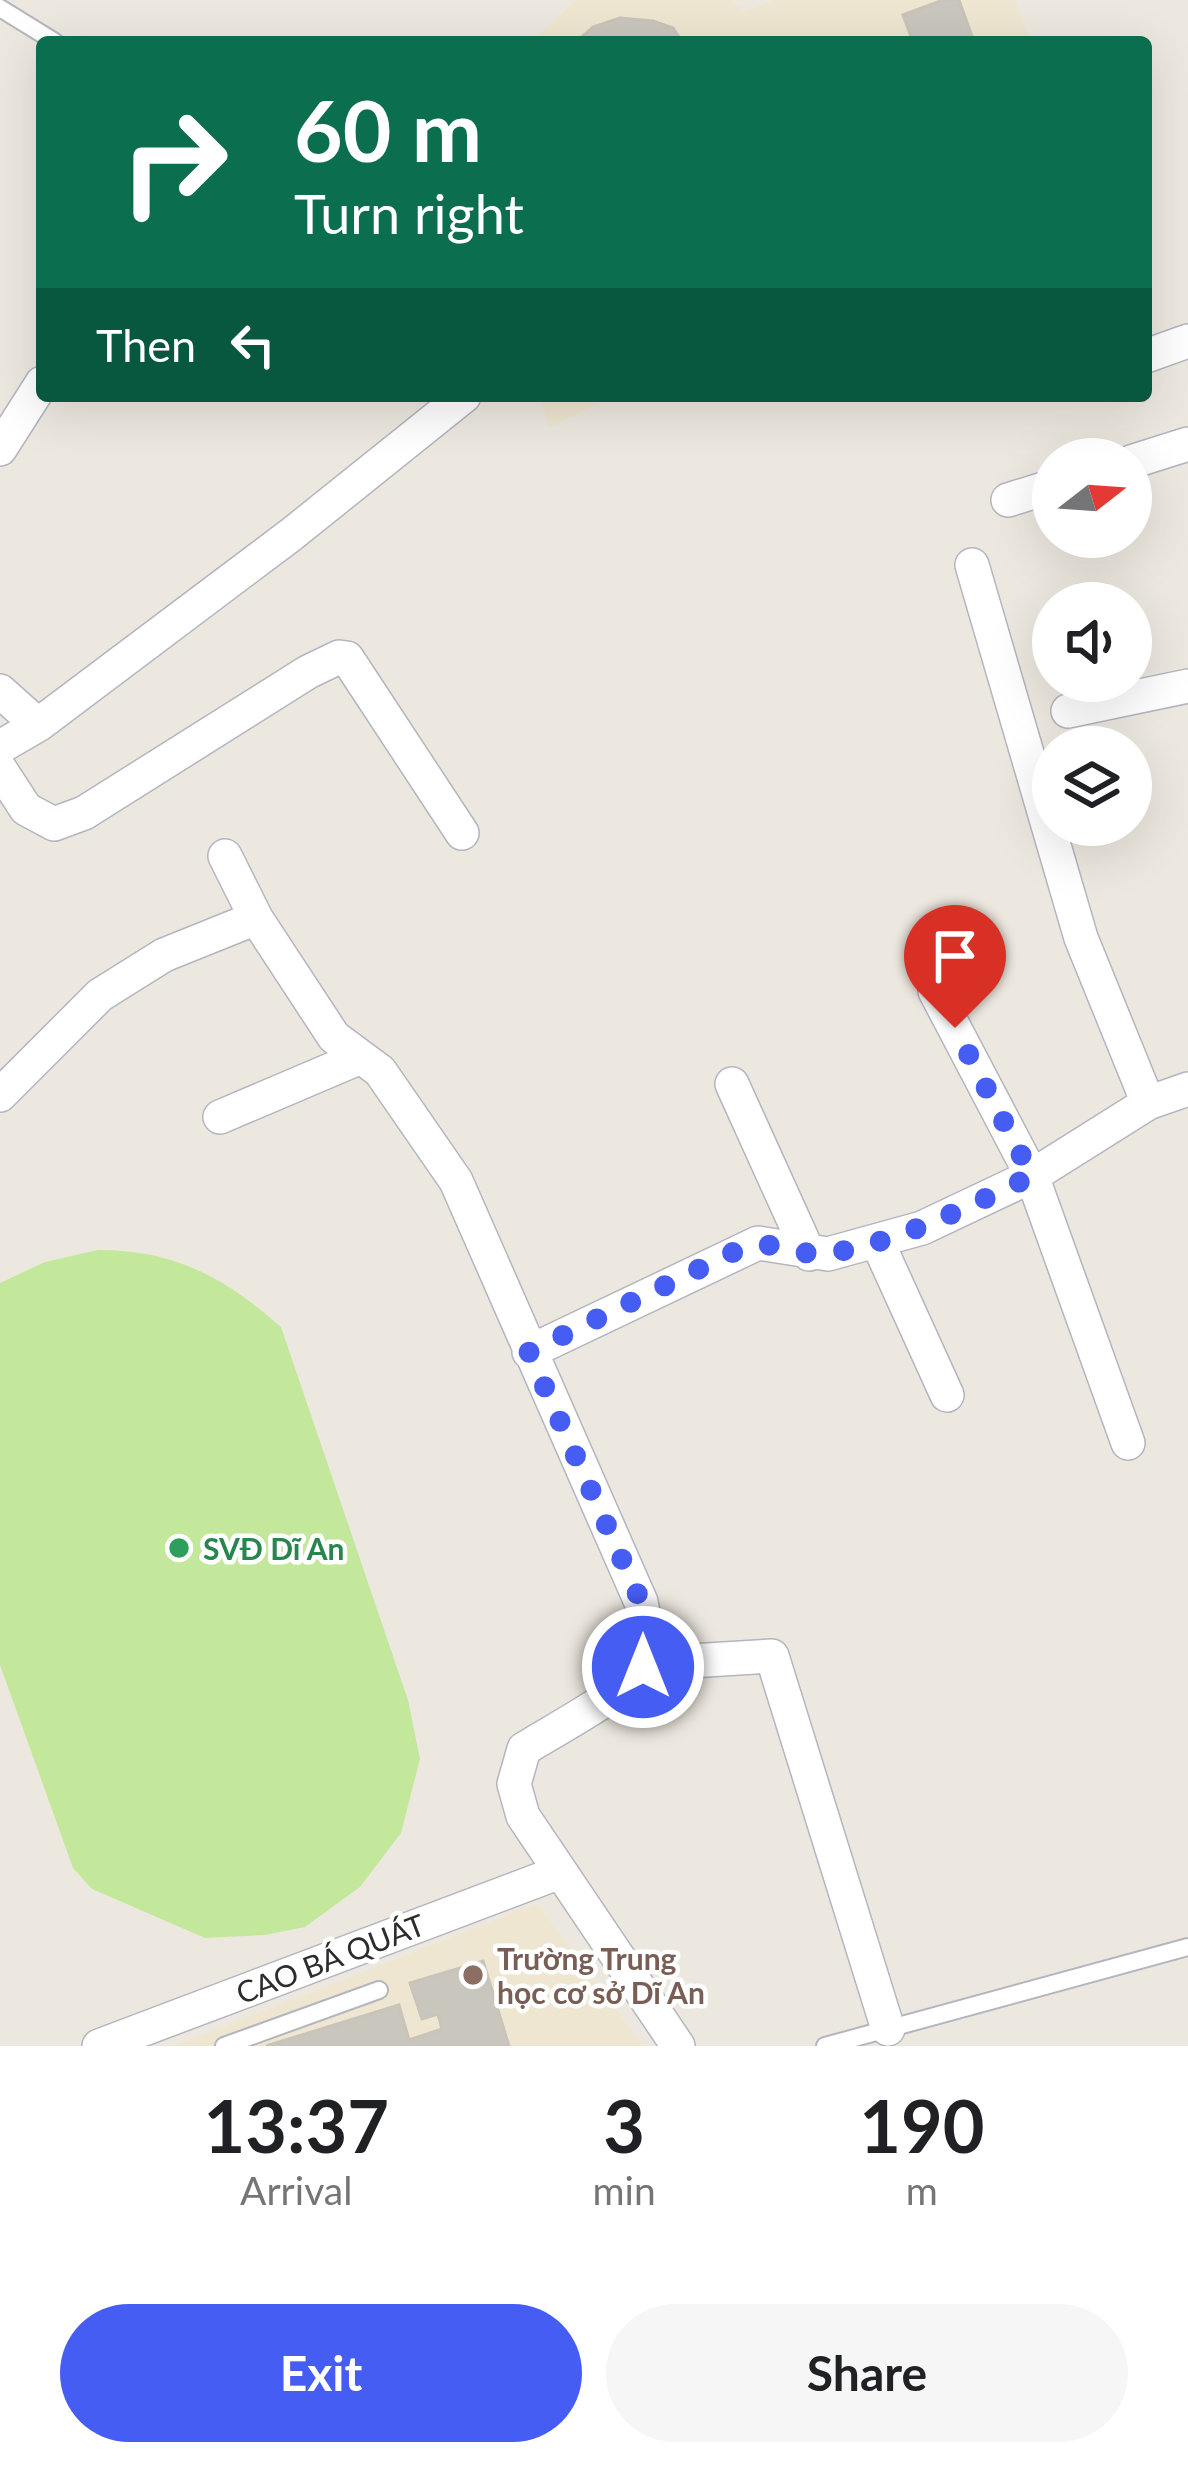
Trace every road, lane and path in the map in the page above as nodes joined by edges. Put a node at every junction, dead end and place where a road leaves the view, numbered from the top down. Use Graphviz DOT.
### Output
graph roads {
  1 [pos="0,8"];
  2 [pos="45,36"];
  3 [pos="1188,341"];
  4 [pos="1152,354"];
  5 [pos="36,392"];
  6 [pos="457,402"];
  7 [pos="1188,444"];
  8 [pos="0,449"];
  9 [pos="1152,455"];
  10 [pos="1032,493"];
  11 [pos="1008,500"];
  12 [pos="972,566"];
  13 [pos="1188,686"];
  14 [pos="0,692"];
  15 [pos="1068,711"];
  16 [pos="38,725"];
  17 [pos="0,747"];
  18 [pos="0,769"];
  19 [pos="462,833"];
  20 [pos="225,856"];
  21 [pos="256,918"];
  22 [pos="935,991"];
  23 [pos="362,1057"];
  24 [pos="732,1084"];
  25 [pos="1188,1089"];
  26 [pos="0,1095"];
  27 [pos="1148,1103"];
  28 [pos="220,1117"];
  29 [pos="1032,1176"];
  30 [pos="877,1241"];
  31 [pos="809,1254"];
  32 [pos="529,1352"];
  33 [pos="947,1395"];
  34 [pos="1128,1443"];
  35 [pos="643,1667"];
  36 [pos="560,1872"];
  37 [pos="1188,1947"];
  38 [pos="379,1990"];
  39 [pos="888,2029"];
  40 [pos="112,2044"];
  41 [pos="224,2046"];
  42 [pos="678,2046"];
  43 [pos="825,2046"];
  1 -- 2 [label="lane"];
  3 -- 4 [label="street"];
  5 -- 8 [label="street"];
  6 -- 16 [label="street"];
  7 -- 9 [label="street"];
  10 -- 11 [label="street"];
  12 -- 27 [label="street"];
  13 -- 15 [label="street"];
  14 -- 16 [label="street"];
  16 -- 17 [label="street"];
  18 -- 19 [label="street"];
  20 -- 21 [label="street"];
  21 -- 23 [label="street"];
  21 -- 26 [label="street"];
  22 -- 29 [label="street"];
  23 -- 28 [label="street"];
  23 -- 32 [label="street"];
  24 -- 31 [label="street"];
  25 -- 27 [label="street"];
  27 -- 29 [label="street"];
  29 -- 30 [label="street"];
  29 -- 34 [label="street"];
  30 -- 31 [label="street"];
  30 -- 33 [label="street"];
  31 -- 32 [label="street"];
  32 -- 35 [label="street"];
  35 -- 36 [label="street"];
  35 -- 39 [label="street"];
  36 -- 40 [label="street, CAO BÁ QUÁT"];
  36 -- 42 [label="street"];
  37 -- 39 [label="lane"];
  38 -- 41 [label="lane"];
  39 -- 43 [label="lane"];
}
